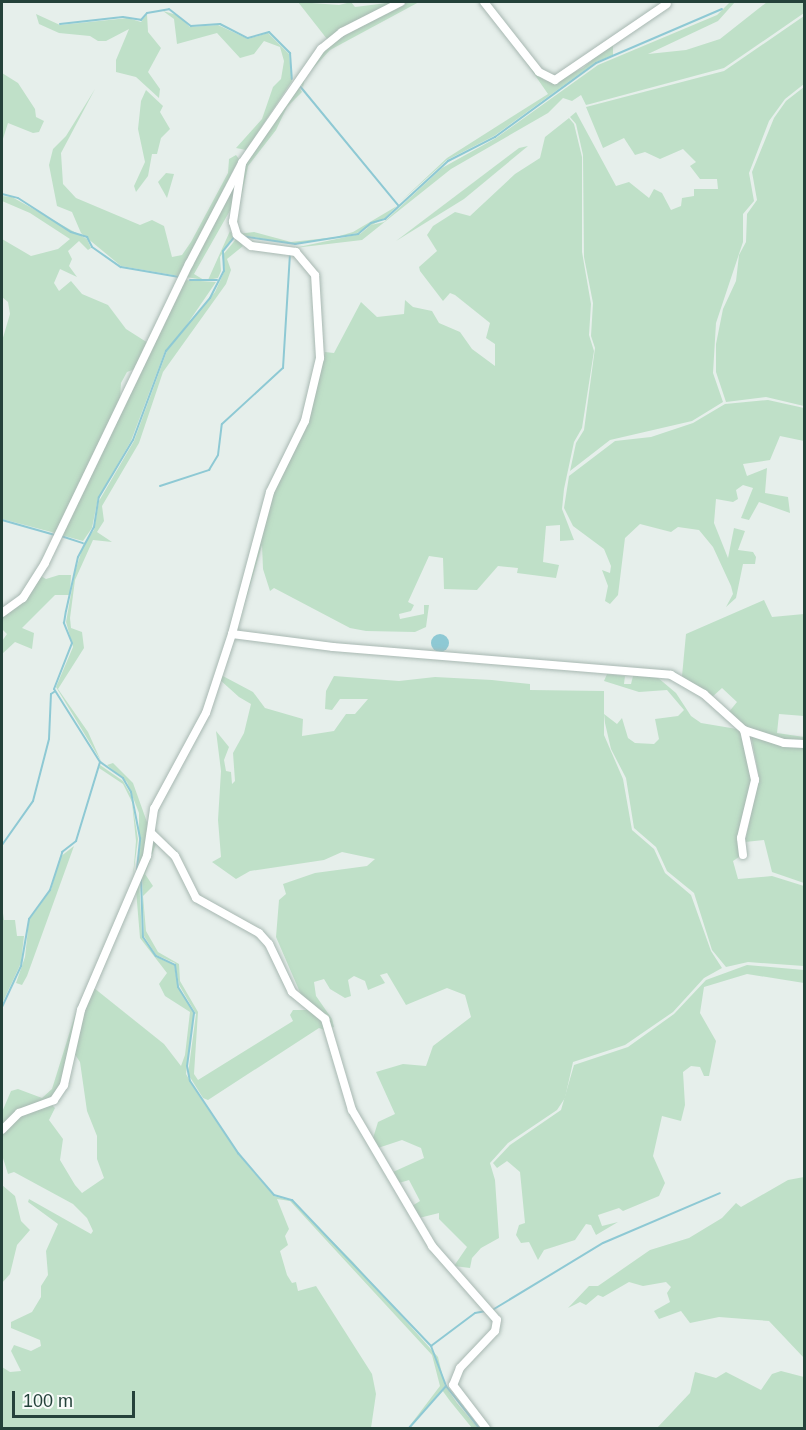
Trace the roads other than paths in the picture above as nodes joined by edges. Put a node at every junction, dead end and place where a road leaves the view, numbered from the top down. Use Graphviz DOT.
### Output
graph roads {
  1 [pos="401,2"];
  2 [pos="484,2"];
  3 [pos="667,4"];
  4 [pos="242,163"];
  5 [pos="2,613"];
  6 [pos="232,634"];
  7 [pos="744,730"];
  8 [pos="804,744"];
  9 [pos="151,833"];
  10 [pos="743,855"];
  11 [pos="2,1130"];
  12 [pos="486,1428"];
  1 -- 4 [label="street"];
  2 -- 3 [label="street"];
  4 -- 5 [label="street"];
  4 -- 6 [label="street"];
  6 -- 7 [label="street"];
  6 -- 9 [label="street"];
  7 -- 8 [label="street"];
  7 -- 10 [label="street"];
  9 -- 11 [label="street"];
  9 -- 12 [label="street"];
}
